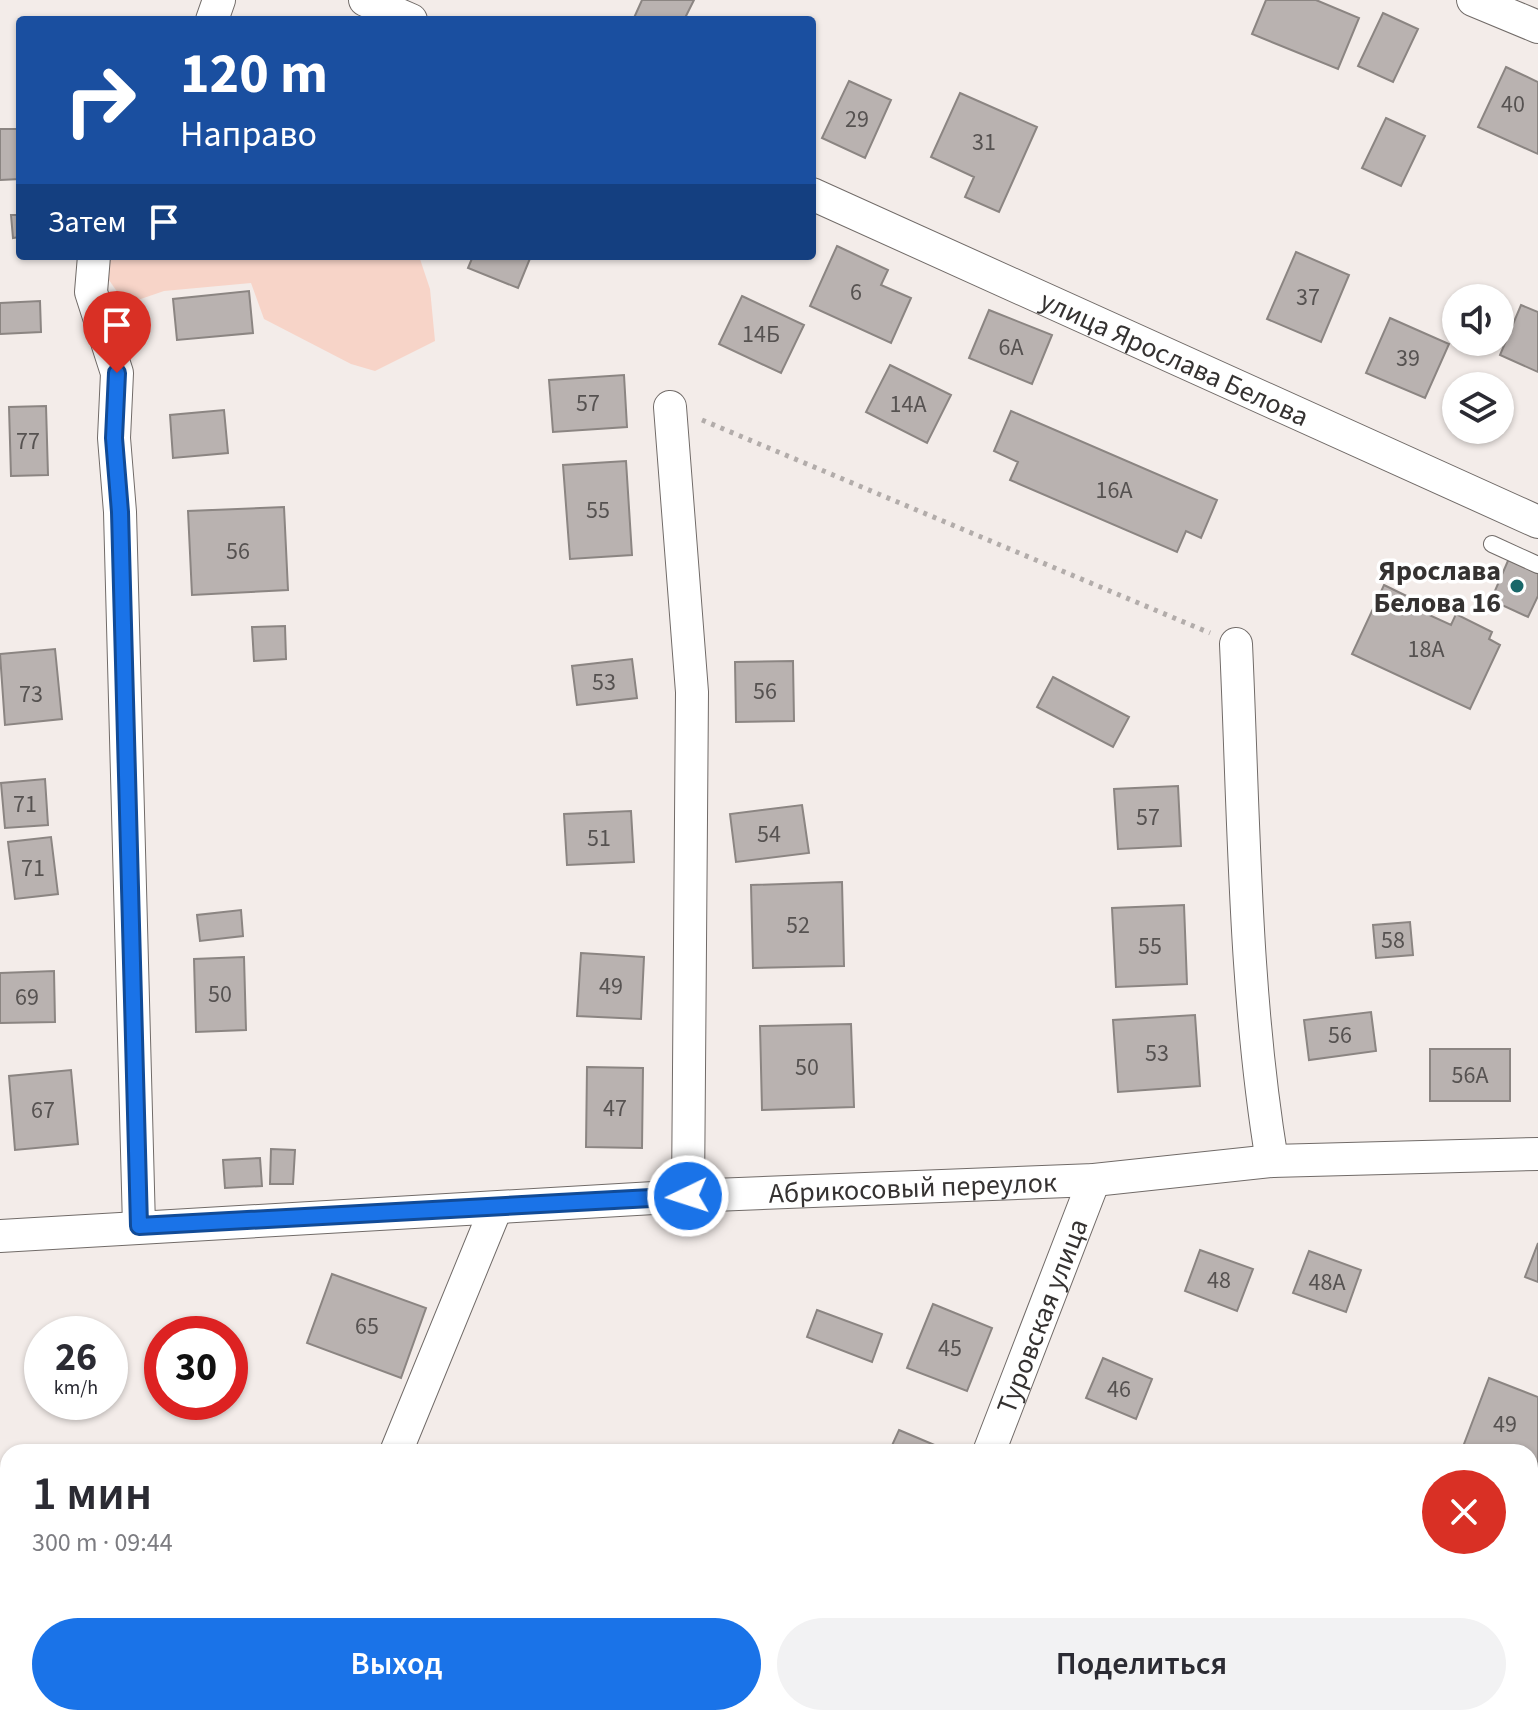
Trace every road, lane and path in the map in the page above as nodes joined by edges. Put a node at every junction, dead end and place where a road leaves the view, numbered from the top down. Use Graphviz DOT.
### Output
graph roads {
  1 [pos="365,0"];
  2 [pos="1473,0"];
  3 [pos="402,16"];
  4 [pos="1538,27"];
  5 [pos="816,196"];
  6 [pos="94,260"];
  7 [pos="670,407"];
  8 [pos="1538,522"];
  9 [pos="1492,544"];
  10 [pos="1538,565"];
  11 [pos="1236,644"];
  12 [pos="1538,1154"];
  13 [pos="1272,1161"];
  14 [pos="1094,1180"];
  15 [pos="688,1196"];
  16 [pos="496,1208"];
  17 [pos="139,1226"];
  18 [pos="0,1236"];
  19 [pos="399,1444"];
  20 [pos="992,1444"];
  1 -- 3 [label="street"];
  2 -- 4 [label="street"];
  5 -- 8 [label="street, улица Ярослава Белова"];
  6 -- 17 [label="street"];
  7 -- 11 [label="path"];
  7 -- 15 [label="street"];
  9 -- 10 [label="lane"];
  11 -- 13 [label="street"];
  12 -- 13 [label="street, Абрикосовый переулок"];
  13 -- 14 [label="street, Абрикосовый переулок"];
  14 -- 15 [label="street, Абрикосовый переулок"];
  14 -- 20 [label="street, Туровская улица"];
  15 -- 16 [label="street, Абрикосовый переулок"];
  16 -- 17 [label="street, Абрикосовый переулок"];
  16 -- 19 [label="street"];
  17 -- 18 [label="street, Абрикосовый переулок"];
}
